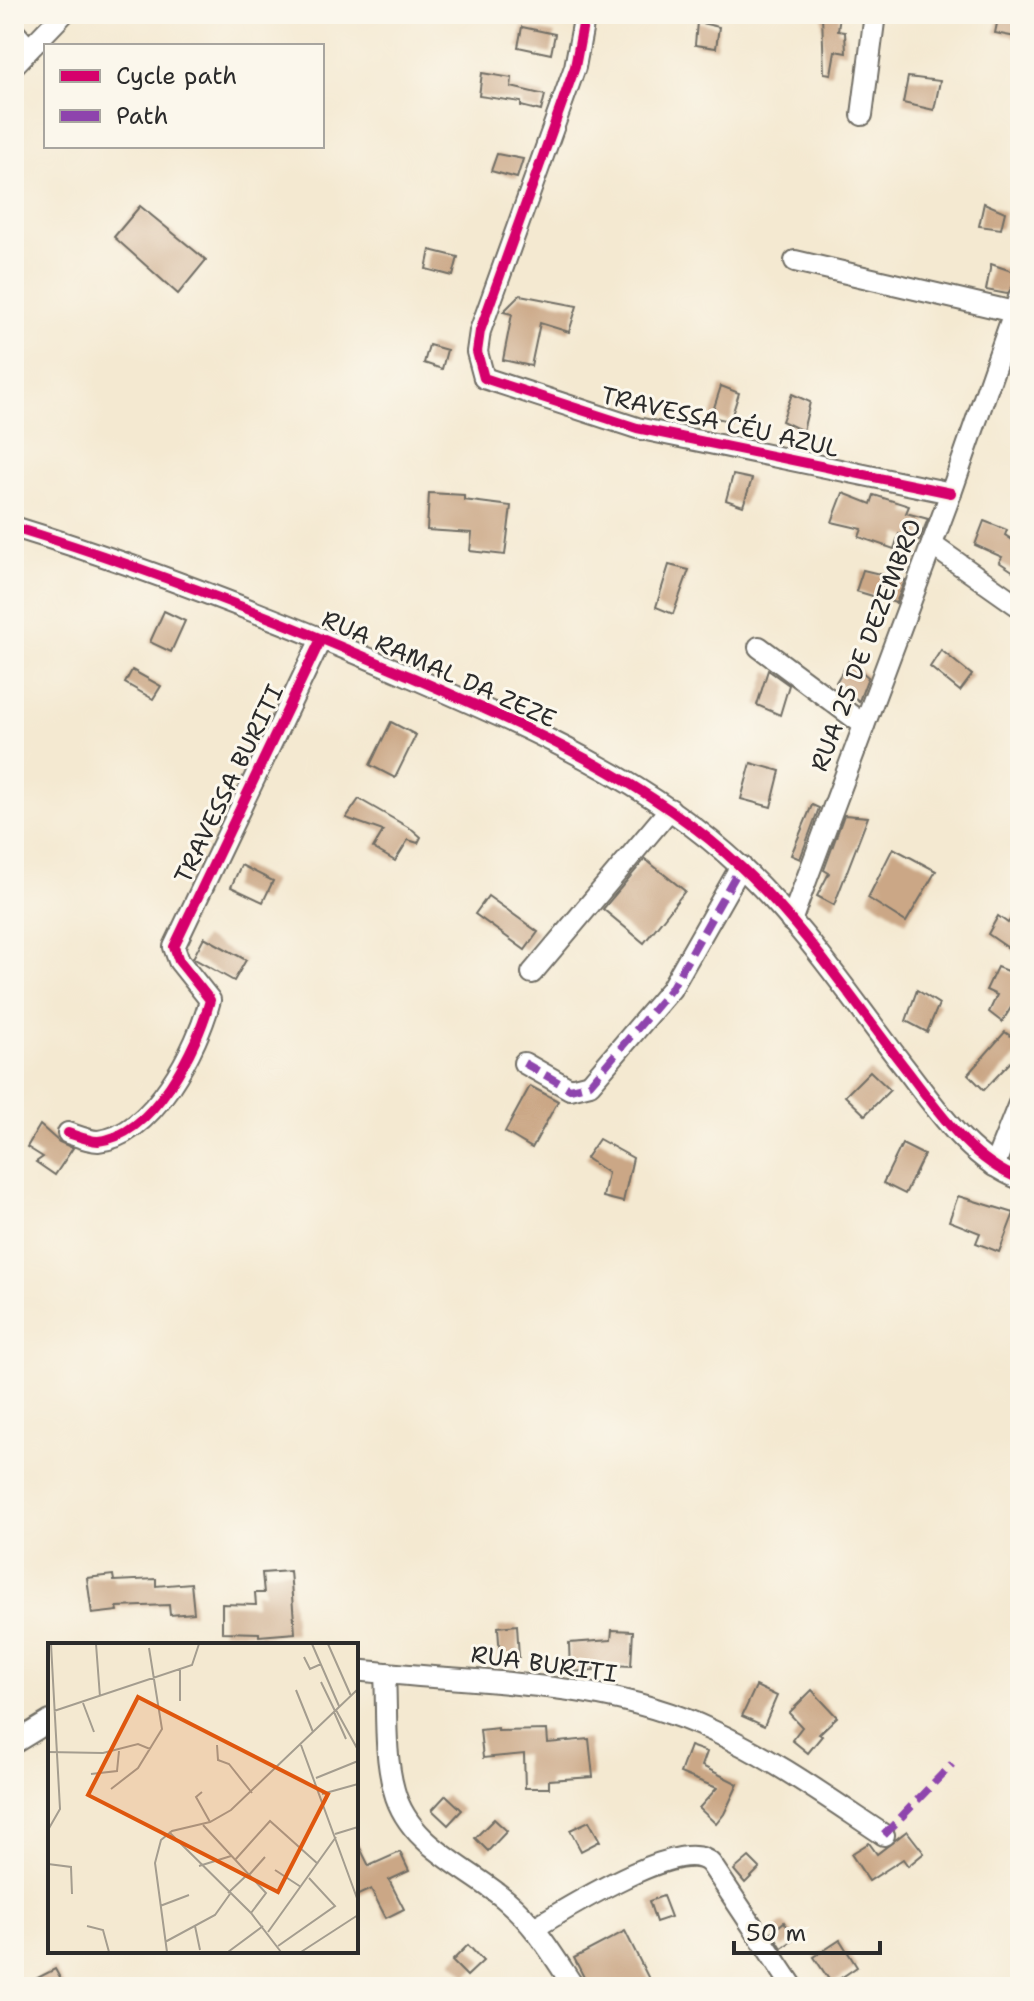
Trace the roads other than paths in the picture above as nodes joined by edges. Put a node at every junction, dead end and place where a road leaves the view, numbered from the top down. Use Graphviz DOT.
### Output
graph roads {
  1 [pos="63,14"];
  2 [pos="585,14"];
  3 [pos="875,14"];
  4 [pos="14,32"];
  5 [pos="29,49"];
  6 [pos="14,65"];
  7 [pos="862,115"];
  8 [pos="795,261"];
  9 [pos="1016,316"];
  10 [pos="951,493"];
  11 [pos="14,527"];
  12 [pos="932,545"];
  13 [pos="1020,607"];
  14 [pos="321,639"];
  15 [pos="759,647"];
  16 [pos="864,725"];
  17 [pos="670,809"];
  18 [pos="741,866"];
  19 [pos="791,921"];
  20 [pos="532,973"];
  21 [pos="524,1063"];
  22 [pos="1020,1101"];
  23 [pos="68,1133"];
  24 [pos="994,1166"];
  25 [pos="1020,1179"];
  26 [pos="358,1670"];
  27 [pos="385,1673"];
  28 [pos="48,1722"];
  29 [pos="14,1743"];
  30 [pos="884,1835"];
  31 [pos="534,1928"];
  32 [pos="574,1987"];
  33 [pos="793,1987"];
  1 -- 5 [label="street"];
  2 -- 10 [label="street, TRAVESSA CÉU AZUL"];
  3 -- 7 [label="street"];
  4 -- 5 [label="street"];
  5 -- 6 [label="street"];
  8 -- 9 [label="street"];
  9 -- 10 [label="street, RUA 25 DE DEZEMBRO"];
  10 -- 12 [label="street, RUA 25 DE DEZEMBRO"];
  11 -- 14 [label="street, RUA RAMAL DA ZEZE"];
  12 -- 13 [label="street"];
  12 -- 16 [label="street, RUA 25 DE DEZEMBRO"];
  14 -- 17 [label="street, RUA RAMAL DA ZEZE"];
  14 -- 23 [label="street, TRAVESSA BURITI"];
  15 -- 16 [label="street"];
  16 -- 19 [label="street, RUA 25 DE DEZEMBRO"];
  17 -- 18 [label="street, RUA RAMAL DA ZEZE"];
  17 -- 20 [label="street"];
  18 -- 19 [label="street, RUA RAMAL DA ZEZE"];
  18 -- 21 [label="street"];
  19 -- 24 [label="street, RUA RAMAL DA ZEZE"];
  22 -- 24 [label="street"];
  24 -- 25 [label="street, RUA RAMAL DA ZEZE"];
  26 -- 27 [label="street, RUA BURITI"];
  27 -- 30 [label="street, RUA BURITI"];
  27 -- 31 [label="street"];
  28 -- 29 [label="street"];
  31 -- 32 [label="street"];
  31 -- 33 [label="street"];
}
